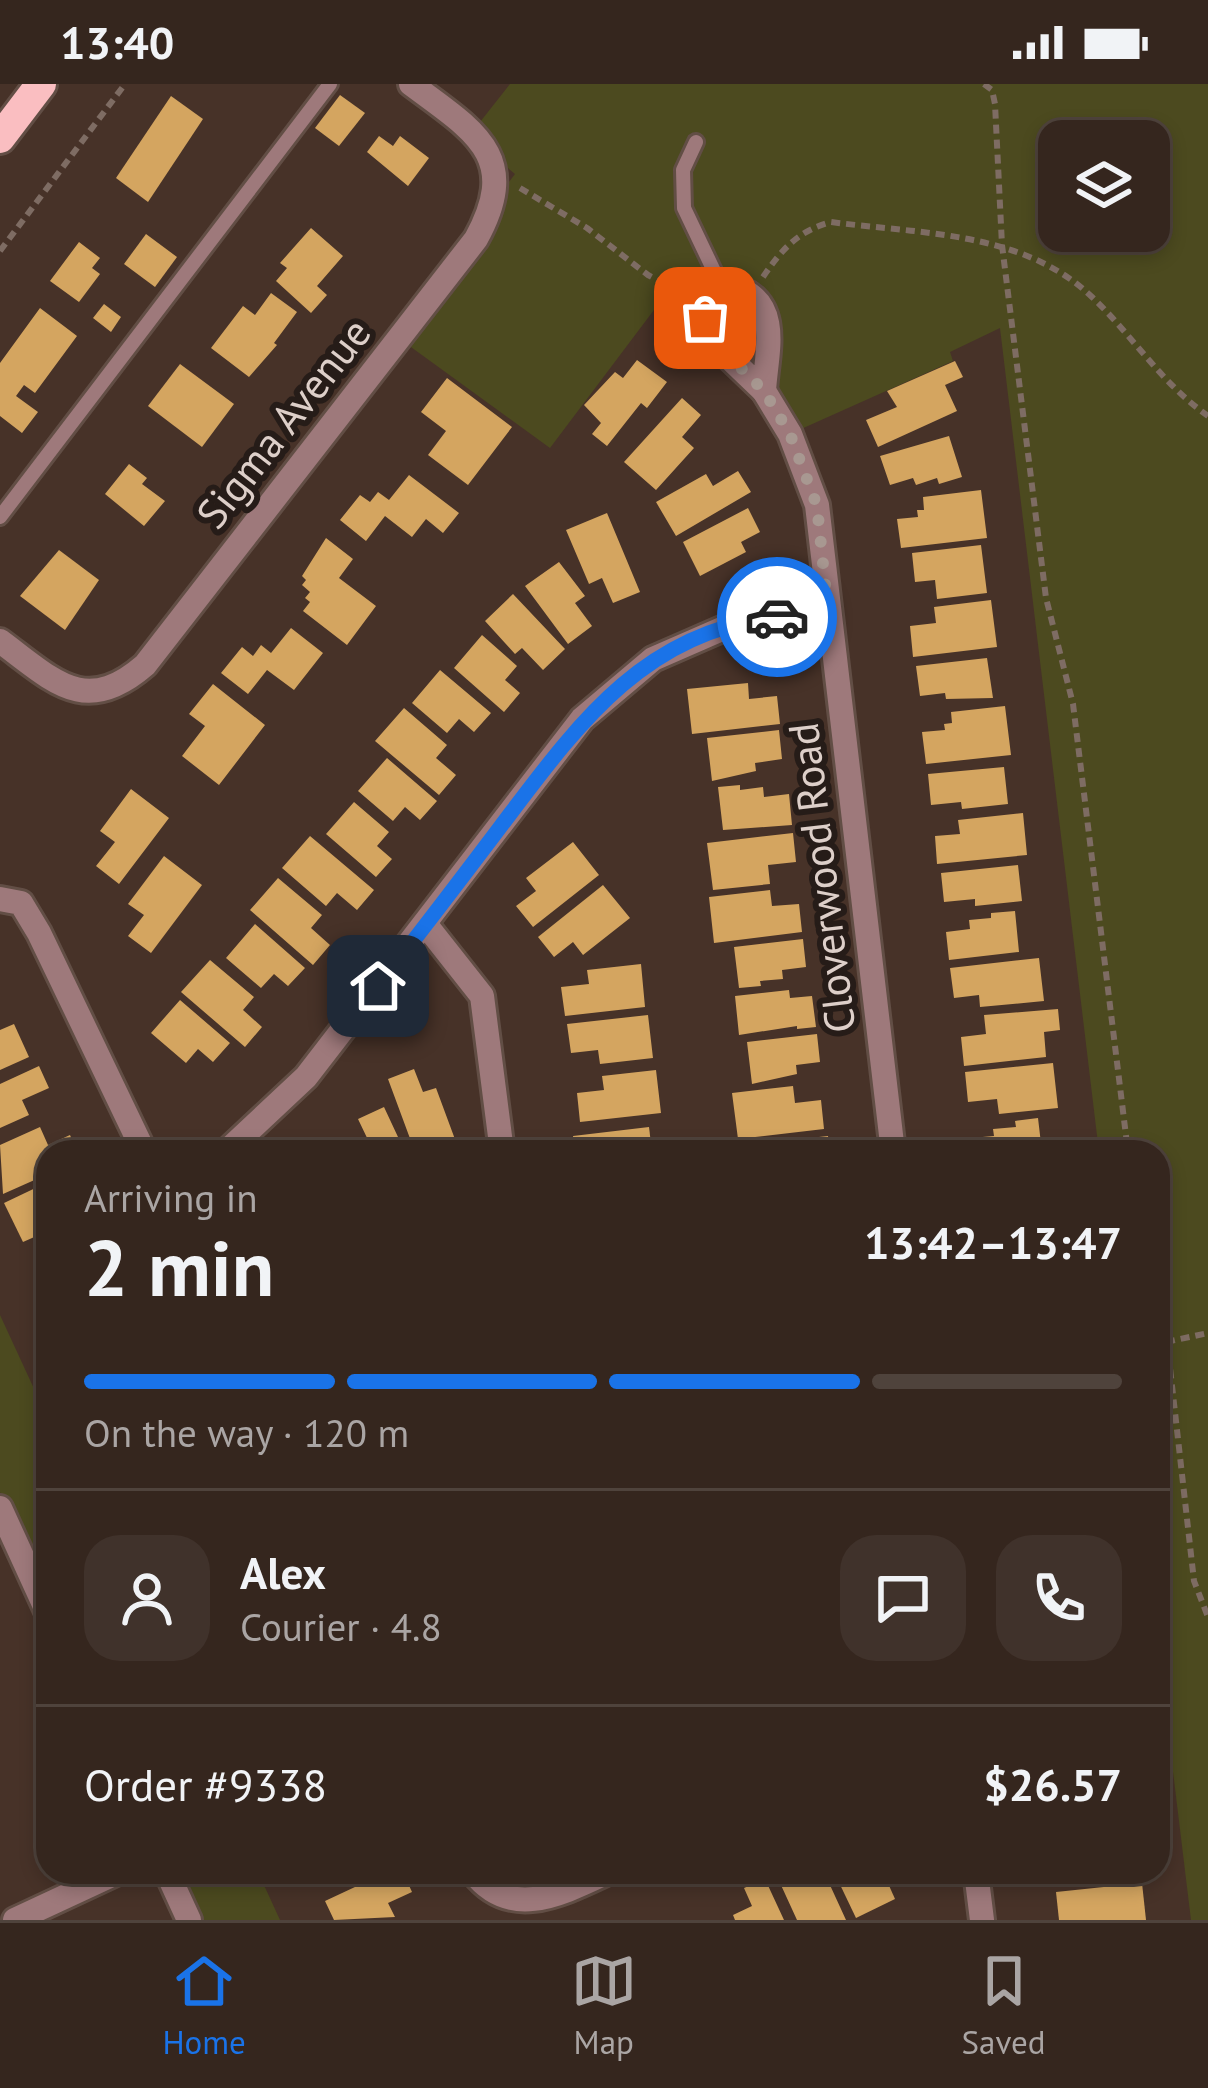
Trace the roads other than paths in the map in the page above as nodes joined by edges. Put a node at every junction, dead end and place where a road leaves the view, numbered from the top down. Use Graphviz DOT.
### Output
graph roads {
  1 [pos="41,84"];
  2 [pos="330,84"];
  3 [pos="411,84"];
  4 [pos="0,138"];
  5 [pos="696,142"];
  6 [pos="717,298"];
  7 [pos="764,391"];
  8 [pos="0,517"];
  9 [pos="828,612"];
  10 [pos="0,641"];
  11 [pos="0,899"];
  12 [pos="426,925"];
  13 [pos="138,1140"];
  14 [pos="239,1140"];
  15 [pos="500,1140"];
  16 [pos="892,1140"];
  17 [pos="0,1508"];
  18 [pos="36,1587"];
  19 [pos="92,1884"];
  20 [pos="172,1884"];
  21 [pos="481,1884"];
  22 [pos="582,1884"];
  23 [pos="978,1884"];
  24 [pos="15,1920"];
  25 [pos="189,1920"];
  26 [pos="982,1920"];
  1 -- 4 [label="main road"];
  2 -- 8 [label="lane"];
  3 -- 10 [label="street, Sigma Avenue"];
  5 -- 6 [label="lane"];
  6 -- 7 [label="street, Cloverwood Road"];
  6 -- 7 [label="street"];
  7 -- 9 [label="street, Cloverwood Road"];
  9 -- 12 [label="street"];
  9 -- 16 [label="street, Cloverwood Road"];
  11 -- 13 [label="street"];
  12 -- 14 [label="street"];
  12 -- 15 [label="street"];
  17 -- 18 [label="street"];
  19 -- 24 [label="street"];
  20 -- 25 [label="street"];
  21 -- 22 [label="street"];
  23 -- 26 [label="street"];
}
